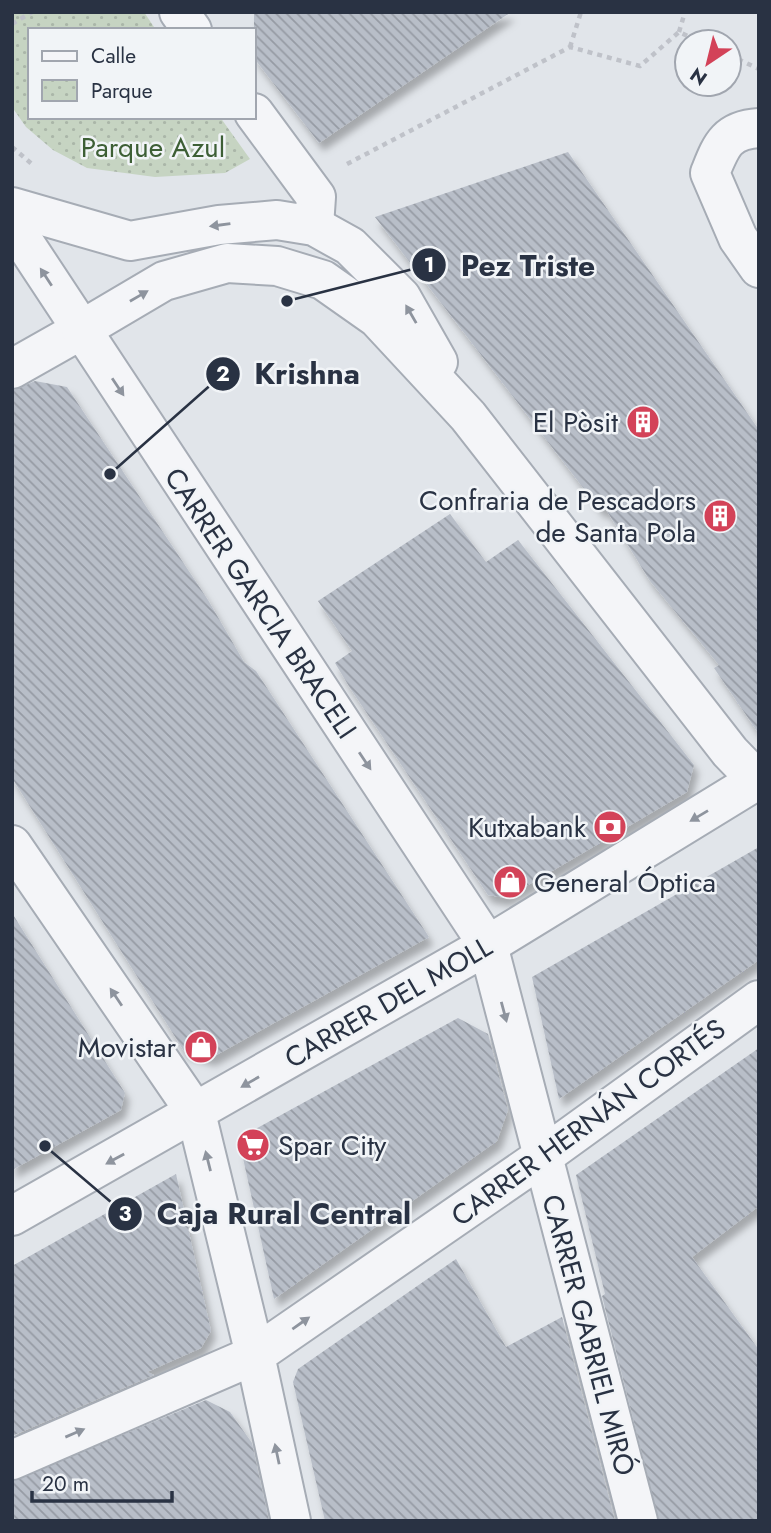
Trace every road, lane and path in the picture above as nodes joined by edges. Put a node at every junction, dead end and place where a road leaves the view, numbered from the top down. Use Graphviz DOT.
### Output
graph roads {
  1 [pos="32,12"];
  2 [pos="179,12"];
  3 [pos="581,12"];
  4 [pos="12,24"];
  5 [pos="191,28"];
  6 [pos="673,37"];
  7 [pos="570,47"];
  8 [pos="743,62"];
  9 [pos="759,69"];
  10 [pos="256,116"];
  11 [pos="759,128"];
  12 [pos="12,147"];
  13 [pos="294,167"];
  14 [pos="37,169"];
  15 [pos="12,207"];
  16 [pos="12,224"];
  17 [pos="314,226"];
  18 [pos="759,268"];
  19 [pos="81,330"];
  20 [pos="12,369"];
  21 [pos="468,416"];
  22 [pos="758,780"];
  23 [pos="12,845"];
  24 [pos="488,945"];
  25 [pos="759,1000"];
  26 [pos="196,1114"];
  27 [pos="542,1157"];
  28 [pos="12,1216"];
  29 [pos="255,1355"];
  30 [pos="12,1460"];
  31 [pos="291,1521"];
  32 [pos="638,1521"];
  1 -- 4 [label="path"];
  2 -- 5 [label="street"];
  3 -- 7 [label="path"];
  6 -- 7 [label="path"];
  7 -- 13 [label="path"];
  8 -- 9 [label="path"];
  10 -- 13 [label="street"];
  11 -- 18 [label="street"];
  12 -- 14 [label="path"];
  13 -- 17 [label="street"];
  17 -- 15 [label="street, one-way"];
  19 -- 16 [label="street, CARRER GARCIA BRACELI, one-way"];
  21 -- 17 [label="street, one-way"];
  19 -- 20 [label="street"];
  19 -- 21 [label="street, one-way"];
  19 -- 24 [label="street, CARRER GARCIA BRACELI, one-way"];
  21 -- 22 [label="street"];
  22 -- 24 [label="street, CARRER DEL MOLL, one-way"];
  26 -- 23 [label="street, one-way"];
  24 -- 26 [label="street, CARRER DEL MOLL, one-way"];
  24 -- 27 [label="street, CARRER GABRIEL MIRÓ, one-way"];
  25 -- 27 [label="street, CARRER HERNÁN CORTÉS"];
  26 -- 28 [label="street, CARRER DEL MOLL, one-way"];
  29 -- 26 [label="street, one-way"];
  29 -- 27 [label="street, CARRER HERNÁN CORTÉS, one-way"];
  27 -- 32 [label="street, CARRER GABRIEL MIRÓ"];
  30 -- 29 [label="street, CARRER HERNÁN CORTÉS, one-way"];
  31 -- 29 [label="street, one-way"];
}
